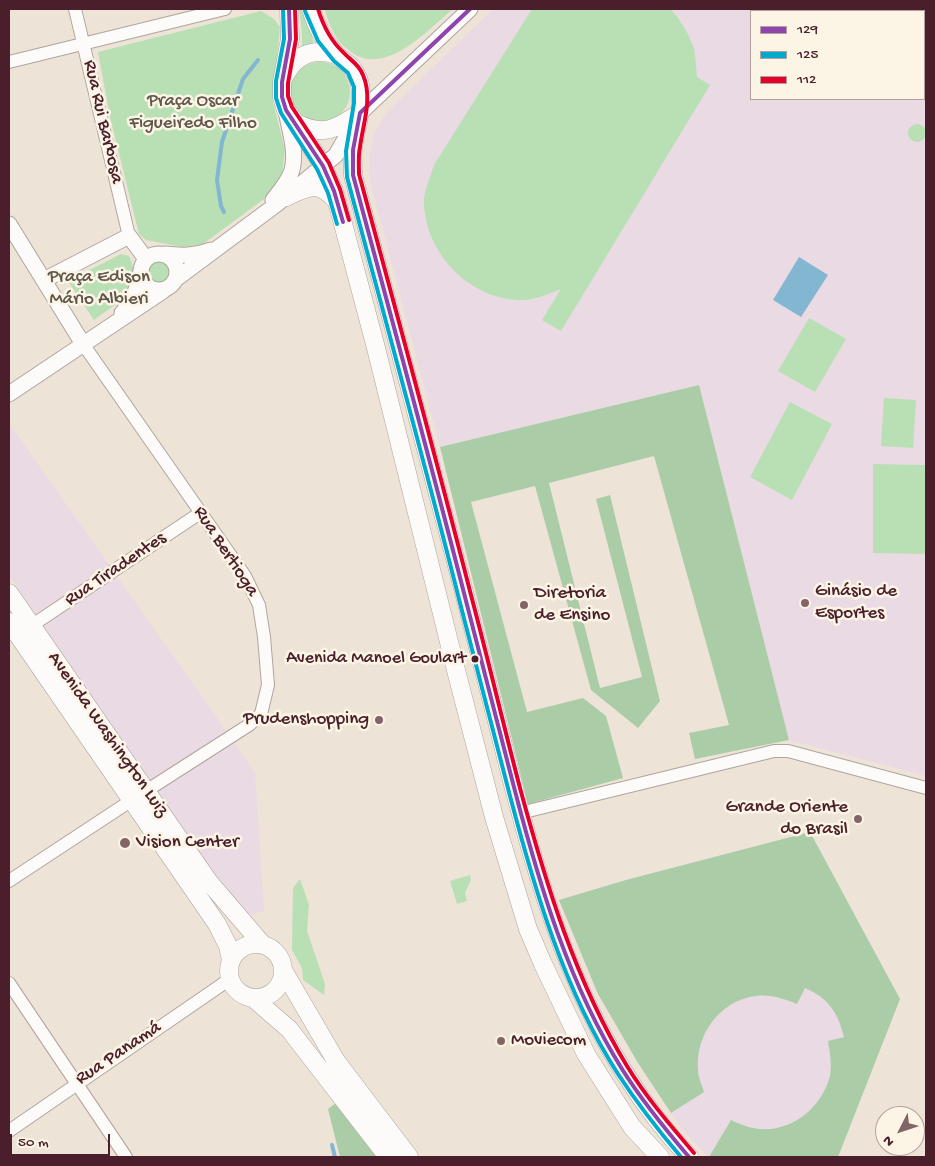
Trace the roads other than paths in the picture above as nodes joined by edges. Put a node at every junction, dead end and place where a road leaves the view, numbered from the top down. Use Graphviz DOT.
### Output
graph roads {
  1 [pos="75,9"];
  2 [pos="224,9"];
  3 [pos="289,9"];
  4 [pos="311,9"];
  5 [pos="470,9"];
  6 [pos="84,44"];
  7 [pos="336,55"];
  8 [pos="9,62"];
  9 [pos="282,82"];
  10 [pos="360,113"];
  11 [pos="291,116"];
  12 [pos="322,166"];
  13 [pos="286,197"];
  14 [pos="337,201"];
  15 [pos="262,214"];
  16 [pos="9,224"];
  17 [pos="129,236"];
  18 [pos="222,246"];
  19 [pos="164,254"];
  20 [pos="143,265"];
  21 [pos="44,280"];
  22 [pos="176,280"];
  23 [pos="163,291"];
  24 [pos="102,331"];
  25 [pos="83,344"];
  26 [pos="9,394"];
  27 [pos="200,513"];
  28 [pos="9,593"];
  29 [pos="17,631"];
  30 [pos="926,788"];
  31 [pos="139,796"];
  32 [pos="520,813"];
  33 [pos="9,881"];
  34 [pos="263,945"];
  35 [pos="231,960"];
  36 [pos="283,970"];
  37 [pos="230,979"];
  38 [pos="9,983"];
  39 [pos="253,998"];
  40 [pos="77,1083"];
  41 [pos="9,1131"];
  42 [pos="126,1157"];
  43 [pos="388,1157"];
  44 [pos="409,1157"];
  45 [pos="660,1157"];
  46 [pos="689,1157"];
  1 -- 6 [label="street, Rua Rui Barbosa"];
  2 -- 6 [label="street"];
  3 -- 9 [label="main road"];
  4 -- 7 [label="main road"];
  5 -- 10 [label="street"];
  6 -- 8 [label="street"];
  6 -- 17 [label="street, Rua Rui Barbosa"];
  7 -- 9 [label="main road"];
  7 -- 10 [label="main road"];
  9 -- 11 [label="main road"];
  10 -- 11 [label="main road"];
  10 -- 12 [label="street"];
  10 -- 32 [label="main road"];
  11 -- 12 [label="main road"];
  11 -- 15 [label="street"];
  12 -- 13 [label="street"];
  12 -- 14 [label="main road"];
  13 -- 14 [label="main road"];
  13 -- 15 [label="street"];
  14 -- 45 [label="main road"];
  15 -- 18 [label="street"];
  16 -- 21 [label="street"];
  17 -- 20 [label="street"];
  17 -- 21 [label="street"];
  18 -- 19 [label="street"];
  18 -- 22 [label="street"];
  19 -- 20 [label="street"];
  19 -- 22 [label="street"];
  20 -- 23 [label="street"];
  20 -- 24 [label="street"];
  21 -- 25 [label="street"];
  22 -- 23 [label="street"];
  23 -- 24 [label="street"];
  24 -- 25 [label="street"];
  25 -- 26 [label="street"];
  25 -- 27 [label="street, Rua Bertioga"];
  27 -- 29 [label="street, Rua Tiradentes"];
  27 -- 31 [label="street, Rua Bertioga"];
  28 -- 29 [label="main road, Avenida Washington Luiz"];
  29 -- 31 [label="main road, Avenida Washington Luiz"];
  30 -- 32 [label="street"];
  31 -- 33 [label="street, Rua Bertioga"];
  31 -- 34 [label="main road, Avenida Washington Luiz"];
  31 -- 35 [label="main road, Avenida Washington Luiz"];
  32 -- 46 [label="main road"];
  34 -- 35 [label="main road"];
  34 -- 36 [label="main road"];
  35 -- 37 [label="main road"];
  36 -- 39 [label="main road"];
  36 -- 44 [label="main road"];
  37 -- 39 [label="main road"];
  37 -- 40 [label="street, Rua Panamá"];
  38 -- 40 [label="street"];
  39 -- 43 [label="main road"];
  40 -- 41 [label="street, Rua Panamá"];
  40 -- 42 [label="street"];
}
